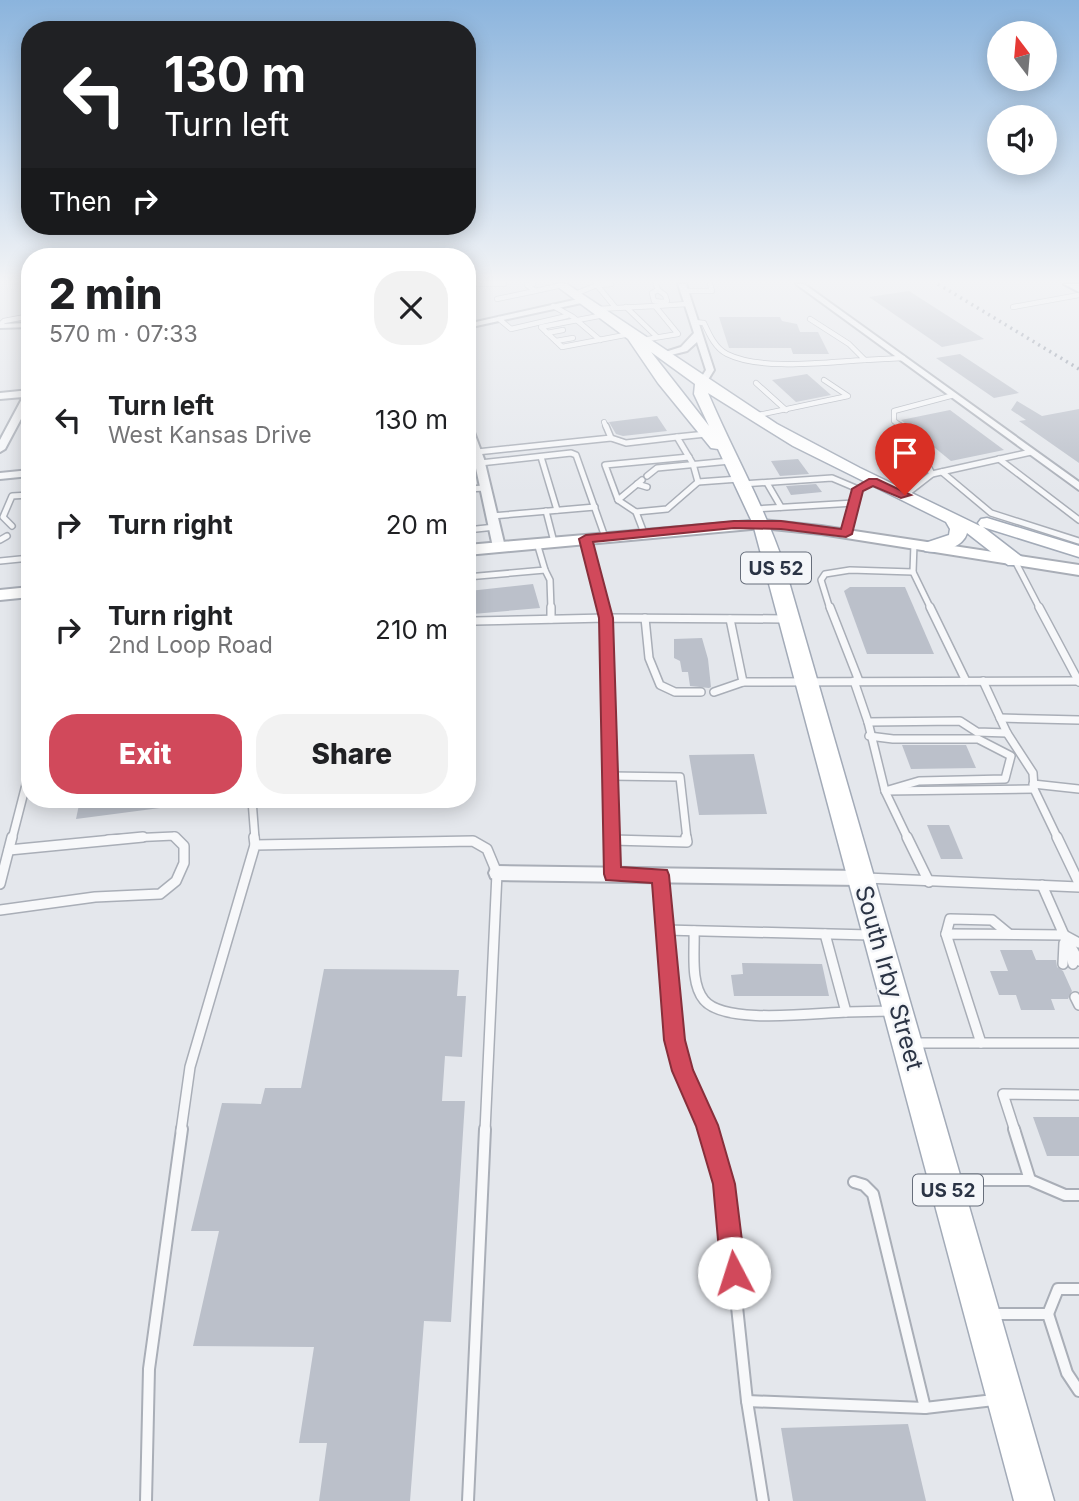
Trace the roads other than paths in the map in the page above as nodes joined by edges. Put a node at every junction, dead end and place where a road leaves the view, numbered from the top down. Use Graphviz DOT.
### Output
graph roads {
  1 [pos="648,354"];
  2 [pos="663,354"];
  3 [pos="705,354"];
  4 [pos="728,354"];
  5 [pos="859,354"];
  6 [pos="897,354"];
  7 [pos="903,358"];
  8 [pos="865,360"];
  9 [pos="655,369"];
  10 [pos="824,380"];
  11 [pos="756,383"];
  12 [pos="702,388"];
  13 [pos="21,394"];
  14 [pos="0,396"];
  15 [pos="954,396"];
  16 [pos="21,410"];
  17 [pos="786,410"];
  18 [pos="748,413"];
  19 [pos="16,419"];
  20 [pos="21,419"];
  21 [pos="604,422"];
  22 [pos="706,434"];
  23 [pos="677,437"];
  24 [pos="611,438"];
  25 [pos="0,449"];
  26 [pos="476,451"];
  27 [pos="1031,452"];
  28 [pos="478,457"];
  29 [pos="541,457"];
  30 [pos="689,457"];
  31 [pos="999,459"];
  32 [pos="730,461"];
  33 [pos="693,464"];
  34 [pos="942,472"];
  35 [pos="21,474"];
  36 [pos="932,474"];
  37 [pos="0,476"];
  38 [pos="660,477"];
  39 [pos="644,478"];
  40 [pos="741,481"];
  41 [pos="873,481"];
  42 [pos="698,482"];
  43 [pos="767,482"];
  44 [pos="682,485"];
  45 [pos="647,487"];
  46 [pos="1079,487"];
  47 [pos="476,488"];
  48 [pos="485,488"];
  49 [pos="690,489"];
  50 [pos="858,489"];
  51 [pos="21,496"];
  52 [pos="670,496"];
  53 [pos="910,497"];
  54 [pos="678,499"];
  55 [pos="618,500"];
  56 [pos="854,503"];
  57 [pos="595,507"];
  58 [pos="781,508"];
  59 [pos="557,510"];
  60 [pos="546,511"];
  61 [pos="636,512"];
  62 [pos="758,517"];
  63 [pos="952,518"];
  64 [pos="1079,520"];
  65 [pos="3,522"];
  66 [pos="493,522"];
  67 [pos="987,523"];
  68 [pos="476,527"];
  69 [pos="644,533"];
  70 [pos="846,534"];
  71 [pos="605,537"];
  72 [pos="586,539"];
  73 [pos="1079,541"];
  74 [pos="554,542"];
  75 [pos="537,543"];
  76 [pos="923,545"];
  77 [pos="499,547"];
  78 [pos="476,549"];
  79 [pos="1079,552"];
  80 [pos="21,559"];
  81 [pos="0,561"];
  82 [pos="1015,561"];
  83 [pos="545,570"];
  84 [pos="1079,570"];
  85 [pos="913,572"];
  86 [pos="476,577"];
  87 [pos="21,593"];
  88 [pos="0,594"];
  89 [pos="606,618"];
  90 [pos="645,618"];
  91 [pos="551,619"];
  92 [pos="730,619"];
  93 [pos="790,619"];
  94 [pos="476,621"];
  95 [pos="807,681"];
  96 [pos="856,681"];
  97 [pos="966,681"];
  98 [pos="983,681"];
  99 [pos="1079,681"];
  100 [pos="743,682"];
  101 [pos="701,692"];
  102 [pos="714,692"];
  103 [pos="1000,718"];
  104 [pos="1079,720"];
  105 [pos="868,722"];
  106 [pos="1007,733"];
  107 [pos="869,736"];
  108 [pos="610,776"];
  109 [pos="1033,786"];
  110 [pos="1079,789"];
  111 [pos="885,791"];
  112 [pos="21,804"];
  113 [pos="253,808"];
  114 [pos="612,840"];
  115 [pos="255,845"];
  116 [pos="9,850"];
  117 [pos="497,873"];
  118 [pos="612,874"];
  119 [pos="660,875"];
  120 [pos="862,878"];
  121 [pos="929,882"];
  122 [pos="0,884"];
  123 [pos="1079,885"];
  124 [pos="1042,886"];
  125 [pos="0,910"];
  126 [pos="665,930"];
  127 [pos="694,931"];
  128 [pos="825,934"];
  129 [pos="946,934"];
  130 [pos="1009,934"];
  131 [pos="877,935"];
  132 [pos="1064,935"];
  133 [pos="1079,943"];
  134 [pos="1071,963"];
  135 [pos="898,1011"];
  136 [pos="846,1012"];
  137 [pos="907,1043"];
  138 [pos="981,1043"];
  139 [pos="1079,1043"];
  140 [pos="1079,1095"];
  141 [pos="945,1180"];
  142 [pos="1030,1180"];
  143 [pos="854,1182"];
  144 [pos="1079,1195"];
  145 [pos="1079,1289"];
  146 [pos="982,1314"];
  147 [pos="1048,1314"];
  148 [pos="1079,1391"];
  149 [pos="1006,1399"];
  150 [pos="747,1401"];
  151 [pos="925,1408"];
  152 [pos="146,1501"];
  153 [pos="468,1501"];
  154 [pos="764,1501"];
  155 [pos="1034,1501"];
  1 -- 9 [label="main road, South Irby Street / US 52"];
  2 -- 12 [label="main road"];
  3 -- 12 [label="street"];
  4 -- 8 [label="lane"];
  5 -- 8 [label="lane"];
  6 -- 7 [label="street"];
  7 -- 8 [label="lane"];
  7 -- 15 [label="street"];
  9 -- 12 [label="main road"];
  9 -- 22 [label="main road, South Irby Street / US 52"];
  10 -- 17 [label="lane"];
  11 -- 17 [label="lane"];
  12 -- 18 [label="main road"];
  12 -- 32 [label="main road, South Irby Street / US 52"];
  13 -- 14 [label="street"];
  15 -- 27 [label="street"];
  15 -- 36 [label="lane"];
  16 -- 19 [label="street"];
  17 -- 18 [label="lane"];
  18 -- 41 [label="main road"];
  19 -- 20 [label="street"];
  19 -- 25 [label="street"];
  21 -- 24 [label="lane"];
  22 -- 23 [label="lane"];
  22 -- 32 [label="main road, South Irby Street / US 52"];
  23 -- 24 [label="lane"];
  23 -- 30 [label="lane"];
  24 -- 28 [label="lane"];
  26 -- 28 [label="street"];
  27 -- 31 [label="lane"];
  27 -- 46 [label="street"];
  28 -- 29 [label="lane"];
  28 -- 48 [label="street"];
  29 -- 57 [label="lane"];
  29 -- 59 [label="lane"];
  30 -- 33 [label="lane"];
  30 -- 55 [label="lane"];
  31 -- 34 [label="lane"];
  31 -- 64 [label="lane"];
  32 -- 33 [label="lane"];
  32 -- 40 [label="main road, South Irby Street / US 52"];
  33 -- 39 [label="lane"];
  33 -- 42 [label="lane"];
  34 -- 36 [label="lane"];
  34 -- 73 [label="lane"];
  35 -- 37 [label="street"];
  36 -- 53 [label="lane"];
  38 -- 39 [label="lane"];
  39 -- 45 [label="lane"];
  39 -- 55 [label="lane"];
  40 -- 42 [label="lane"];
  40 -- 43 [label="lane"];
  40 -- 62 [label="main road, South Irby Street / US 52"];
  41 -- 50 [label="lane"];
  41 -- 53 [label="main road"];
  42 -- 49 [label="lane"];
  43 -- 50 [label="lane"];
  43 -- 58 [label="lane"];
  44 -- 49 [label="lane"];
  47 -- 48 [label="lane"];
  48 -- 66 [label="street"];
  49 -- 54 [label="lane"];
  50 -- 56 [label="lane"];
  51 -- 65 [label="lane"];
  52 -- 54 [label="lane"];
  53 -- 63 [label="main road"];
  53 -- 67 [label="main road"];
  54 -- 61 [label="lane"];
  55 -- 61 [label="lane"];
  56 -- 58 [label="lane"];
  56 -- 70 [label="lane"];
  57 -- 59 [label="lane"];
  57 -- 71 [label="lane"];
  58 -- 62 [label="lane"];
  59 -- 60 [label="lane"];
  60 -- 66 [label="lane"];
  60 -- 74 [label="lane"];
  61 -- 69 [label="lane"];
  62 -- 69 [label="main road"];
  62 -- 70 [label="main road"];
  62 -- 93 [label="main road, South Irby Street / US 52"];
  63 -- 76 [label="main road"];
  63 -- 82 [label="main road"];
  66 -- 68 [label="lane"];
  66 -- 77 [label="street"];
  67 -- 79 [label="main road"];
  67 -- 82 [label="main road"];
  69 -- 71 [label="main road"];
  70 -- 76 [label="main road"];
  71 -- 72 [label="main road"];
  72 -- 74 [label="main road"];
  72 -- 89 [label="lane"];
  74 -- 75 [label="main road"];
  75 -- 77 [label="main road"];
  75 -- 83 [label="lane"];
  76 -- 82 [label="main road"];
  76 -- 85 [label="lane"];
  77 -- 78 [label="main road"];
  80 -- 81 [label="lane"];
  82 -- 84 [label="main road"];
  82 -- 99 [label="lane"];
  83 -- 86 [label="lane"];
  83 -- 91 [label="lane"];
  85 -- 96 [label="lane"];
  85 -- 97 [label="lane"];
  87 -- 88 [label="main road"];
  89 -- 90 [label="lane"];
  89 -- 91 [label="lane"];
  89 -- 108 [label="lane"];
  90 -- 92 [label="lane"];
  90 -- 101 [label="lane"];
  91 -- 94 [label="lane"];
  92 -- 93 [label="lane"];
  92 -- 100 [label="lane"];
  93 -- 95 [label="main road, South Irby Street / US 52"];
  95 -- 96 [label="lane"];
  95 -- 100 [label="lane"];
  95 -- 120 [label="main road, South Irby Street / US 52"];
  96 -- 97 [label="lane"];
  96 -- 105 [label="lane"];
  97 -- 98 [label="lane"];
  98 -- 99 [label="lane"];
  98 -- 103 [label="lane"];
  100 -- 102 [label="lane"];
  103 -- 104 [label="lane"];
  103 -- 106 [label="lane"];
  105 -- 106 [label="lane"];
  105 -- 107 [label="lane"];
  106 -- 109 [label="lane"];
  107 -- 111 [label="lane"];
  107 -- 111 [label="lane"];
  108 -- 114 [label="lane"];
  108 -- 114 [label="lane"];
  109 -- 110 [label="lane"];
  109 -- 111 [label="lane"];
  109 -- 123 [label="lane"];
  111 -- 121 [label="lane"];
  112 -- 116 [label="lane"];
  113 -- 115 [label="lane"];
  114 -- 118 [label="lane"];
  115 -- 117 [label="lane"];
  115 -- 152 [label="lane"];
  116 -- 122 [label="lane"];
  116 -- 125 [label="lane"];
  117 -- 118 [label="street"];
  117 -- 153 [label="lane"];
  118 -- 119 [label="street"];
  119 -- 120 [label="street"];
  119 -- 126 [label="lane"];
  120 -- 121 [label="lane"];
  120 -- 131 [label="main road, South Irby Street / US 52"];
  121 -- 124 [label="lane"];
  123 -- 124 [label="lane"];
  124 -- 132 [label="lane"];
  126 -- 127 [label="lane"];
  126 -- 150 [label="lane"];
  127 -- 128 [label="lane"];
  127 -- 136 [label="lane"];
  128 -- 131 [label="lane"];
  128 -- 136 [label="lane"];
  129 -- 130 [label="lane"];
  129 -- 130 [label="lane"];
  129 -- 138 [label="lane"];
  130 -- 132 [label="lane"];
  131 -- 135 [label="main road, South Irby Street / US 52"];
  132 -- 133 [label="lane"];
  132 -- 134 [label="lane"];
  132 -- 134 [label="lane"];
  135 -- 136 [label="lane"];
  135 -- 137 [label="main road, South Irby Street / US 52"];
  137 -- 138 [label="lane"];
  137 -- 141 [label="main road, South Irby Street / US 52"];
  138 -- 139 [label="lane"];
  140 -- 142 [label="lane"];
  141 -- 142 [label="lane"];
  141 -- 146 [label="main road, South Irby Street / US 52"];
  142 -- 144 [label="lane"];
  143 -- 151 [label="lane"];
  145 -- 147 [label="lane"];
  146 -- 147 [label="lane"];
  146 -- 149 [label="main road, South Irby Street / US 52"];
  147 -- 148 [label="lane"];
  149 -- 151 [label="lane"];
  149 -- 155 [label="main road, South Irby Street / US 52"];
  150 -- 151 [label="lane"];
  150 -- 154 [label="lane"];
}
